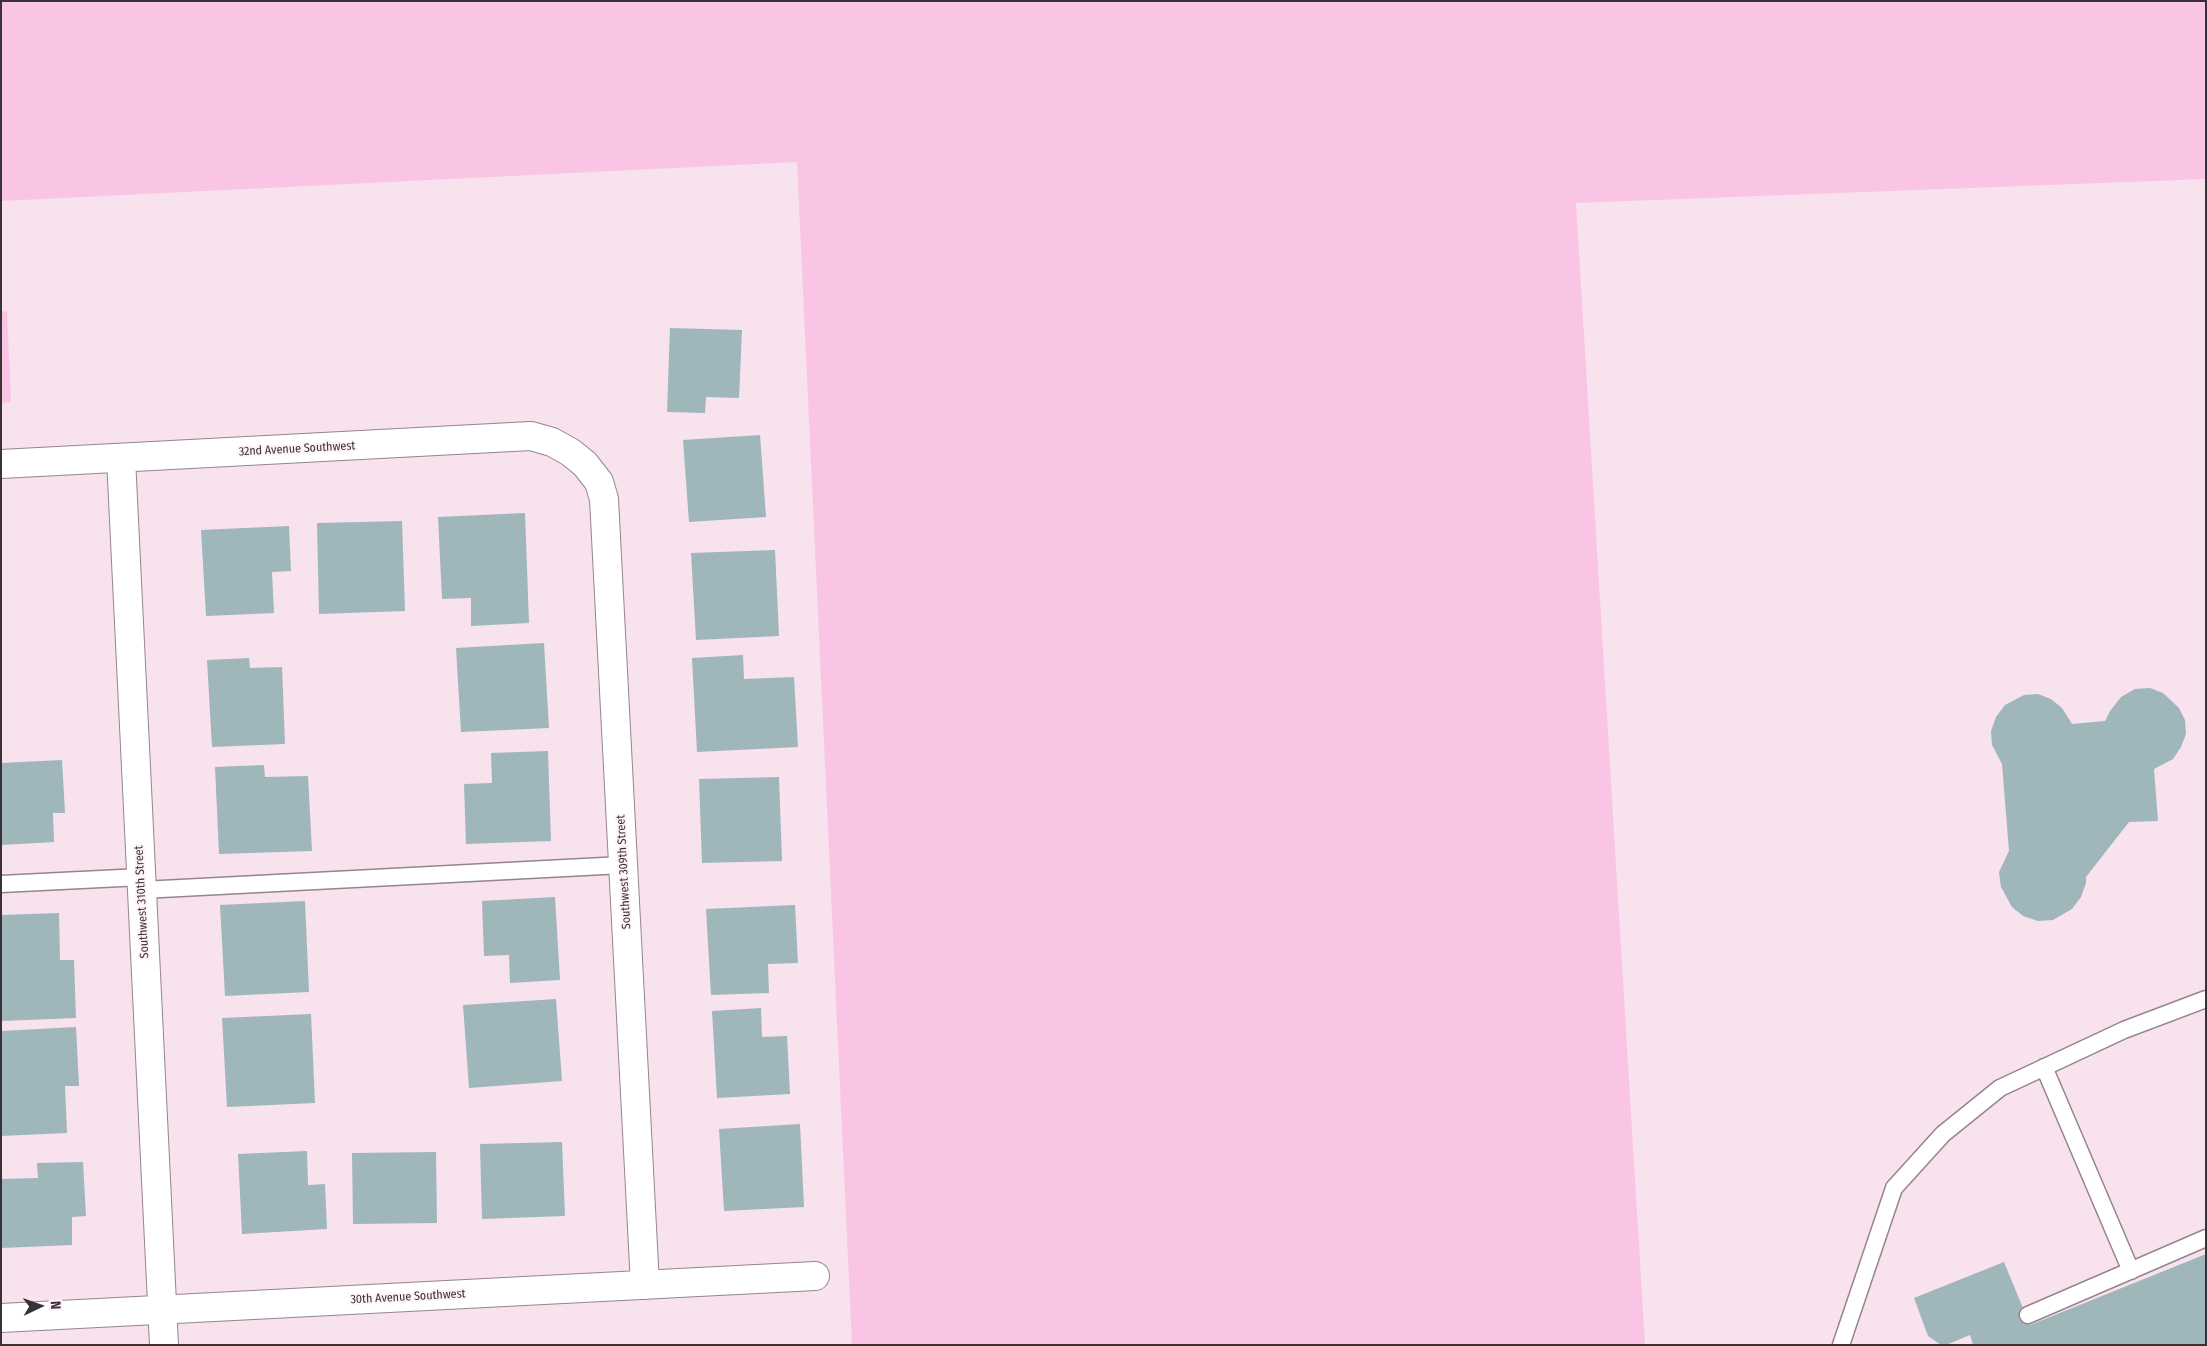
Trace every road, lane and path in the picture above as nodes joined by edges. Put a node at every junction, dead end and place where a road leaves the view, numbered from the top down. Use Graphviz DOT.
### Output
graph roads {
  1 [pos="121,458"];
  2 [pos="1,464"];
  3 [pos="585,464"];
  4 [pos="623,864"];
  5 [pos="142,883"];
  6 [pos="1,884"];
  7 [pos="2206,999"];
  8 [pos="2044,1067"];
  9 [pos="2206,1238"];
  10 [pos="2131,1271"];
  11 [pos="815,1276"];
  12 [pos="646,1285"];
  13 [pos="162,1310"];
  14 [pos="2028,1315"];
  15 [pos="1,1318"];
  16 [pos="164,1345"];
  17 [pos="1841,1345"];
  1 -- 2 [label="street, 32nd Avenue Southwest"];
  1 -- 3 [label="street, 32nd Avenue Southwest"];
  1 -- 5 [label="street, Southwest 310th Street"];
  3 -- 4 [label="street, Southwest 309th Street"];
  4 -- 5 [label="lane"];
  4 -- 12 [label="street, Southwest 309th Street"];
  5 -- 6 [label="lane"];
  5 -- 13 [label="street, Southwest 310th Street"];
  7 -- 8 [label="lane"];
  8 -- 10 [label="lane"];
  8 -- 17 [label="lane"];
  9 -- 10 [label="lane"];
  10 -- 14 [label="lane"];
  11 -- 12 [label="street, 30th Avenue Southwest"];
  12 -- 13 [label="street, 30th Avenue Southwest"];
  13 -- 15 [label="street, 30th Avenue Southwest"];
  13 -- 16 [label="street, Southwest 310th Street"];
}
